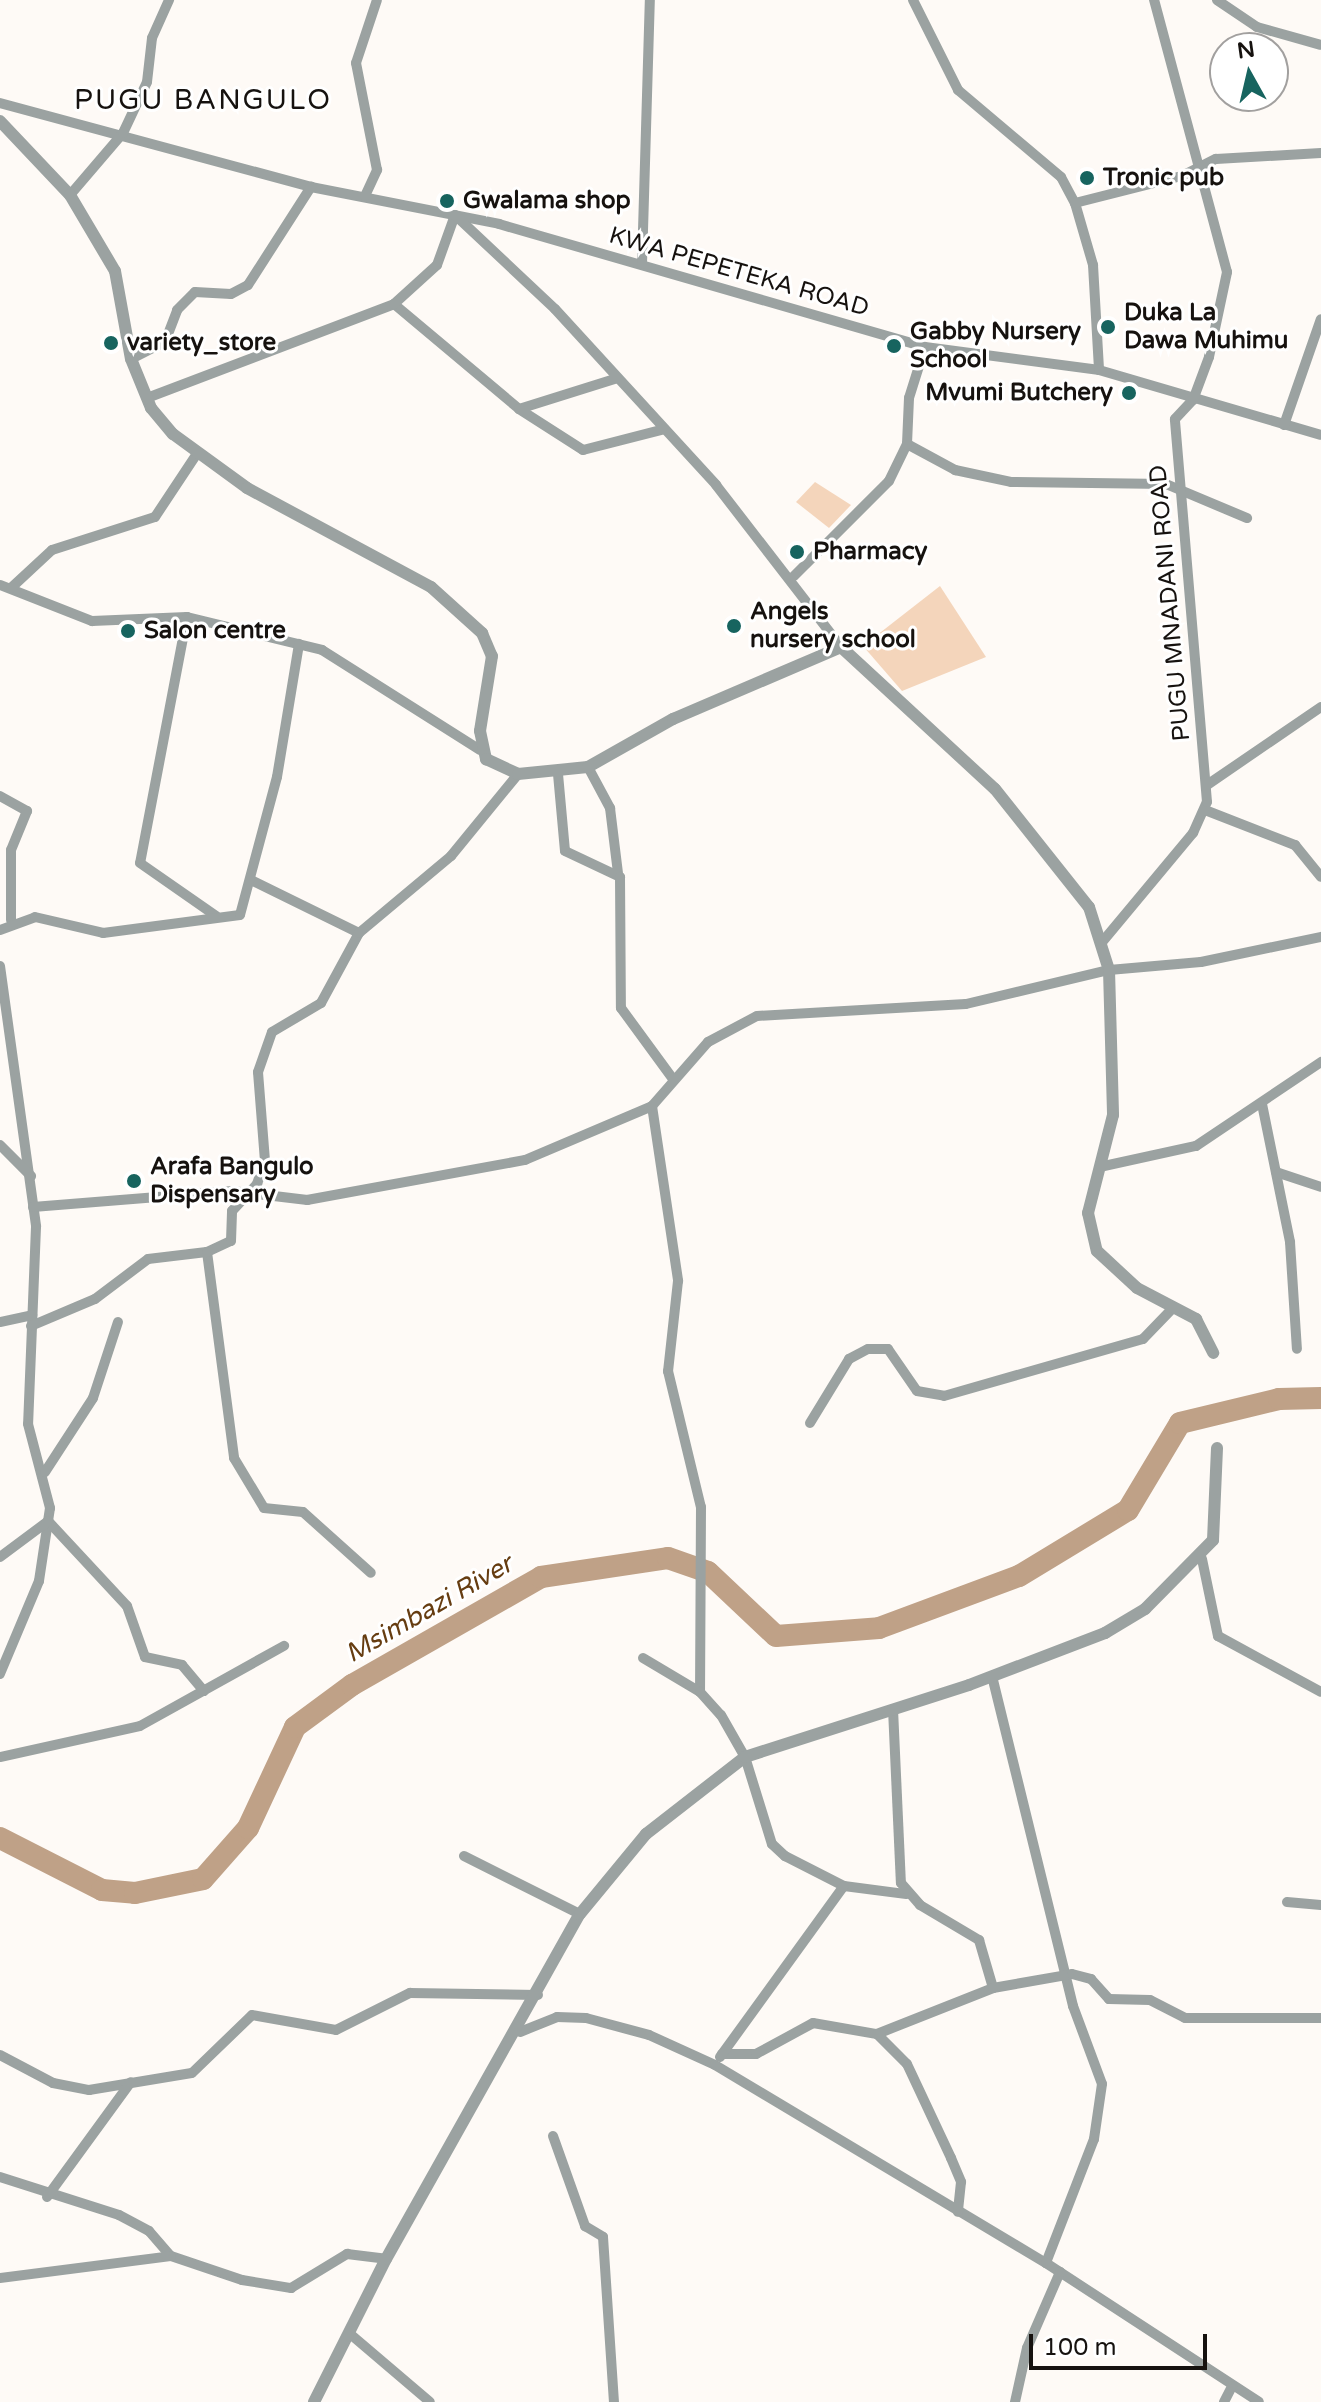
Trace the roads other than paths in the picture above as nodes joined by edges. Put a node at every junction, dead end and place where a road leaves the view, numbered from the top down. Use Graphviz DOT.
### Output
graph roads {
  1 [pos="169,0"];
  2 [pos="377,0"];
  3 [pos="650,0"];
  4 [pos="913,0"];
  5 [pos="1154,0"];
  6 [pos="1217,0"];
  7 [pos="1321,45"];
  8 [pos="0,103"];
  9 [pos="0,121"];
  10 [pos="123,133"];
  11 [pos="1321,153"];
  12 [pos="1201,166"];
  13 [pos="311,187"];
  14 [pos="70,195"];
  15 [pos="365,196"];
  16 [pos="1075,203"];
  17 [pos="455,215"];
  18 [pos="642,264"];
  19 [pos="394,304"];
  20 [pos="1321,319"];
  21 [pos="925,347"];
  22 [pos="131,359"];
  23 [pos="1099,370"];
  24 [pos="615,379"];
  25 [pos="147,398"];
  26 [pos="1193,400"];
  27 [pos="519,409"];
  28 [pos="1284,425"];
  29 [pos="661,430"];
  30 [pos="1321,435"];
  31 [pos="907,444"];
  32 [pos="198,452"];
  33 [pos="1180,488"];
  34 [pos="1247,518"];
  35 [pos="794,576"];
  36 [pos="6,586"];
  37 [pos="187,617"];
  38 [pos="299,644"];
  39 [pos="841,647"];
  40 [pos="1321,707"];
  41 [pos="480,750"];
  42 [pos="588,767"];
  43 [pos="518,774"];
  44 [pos="558,774"];
  45 [pos="1207,785"];
  46 [pos="0,796"];
  47 [pos="1205,810"];
  48 [pos="618,873"];
  49 [pos="1321,877"];
  50 [pos="253,881"];
  51 [pos="216,916"];
  52 [pos="11,920"];
  53 [pos="0,930"];
  54 [pos="359,933"];
  55 [pos="1321,937"];
  56 [pos="1103,941"];
  57 [pos="0,966"];
  58 [pos="1109,970"];
  59 [pos="1321,1062"];
  60 [pos="673,1079"];
  61 [pos="1262,1104"];
  62 [pos="652,1106"];
  63 [pos="0,1145"];
  64 [pos="1104,1166"];
  65 [pos="1276,1172"];
  66 [pos="31,1176"];
  67 [pos="1321,1187"];
  68 [pos="248,1191"];
  69 [pos="33,1207"];
  70 [pos="207,1252"];
  71 [pos="1172,1309"];
  72 [pos="31,1321"];
  73 [pos="0,1322"];
  74 [pos="118,1322"];
  75 [pos="1297,1349"];
  76 [pos="1213,1353"];
  77 [pos="810,1423"];
  78 [pos="1217,1448"];
  79 [pos="45,1472"];
  80 [pos="48,1521"];
  81 [pos="0,1557"];
  82 [pos="1202,1559"];
  83 [pos="371,1573"];
  84 [pos="284,1646"];
  85 [pos="643,1658"];
  86 [pos="0,1674"];
  87 [pos="992,1676"];
  88 [pos="204,1691"];
  89 [pos="700,1692"];
  90 [pos="1321,1692"];
  91 [pos="893,1709"];
  92 [pos="0,1757"];
  93 [pos="745,1757"];
  94 [pos="464,1856"];
  95 [pos="844,1886"];
  96 [pos="906,1894"];
  97 [pos="1287,1902"];
  98 [pos="1321,1905"];
  99 [pos="580,1914"];
  100 [pos="1065,1975"];
  101 [pos="993,1988"];
  102 [pos="538,1995"];
  103 [pos="1321,2018"];
  104 [pos="520,2032"];
  105 [pos="877,2034"];
  106 [pos="722,2054"];
  107 [pos="0,2055"];
  108 [pos="715,2065"];
  109 [pos="131,2082"];
  110 [pos="553,2136"];
  111 [pos="0,2177"];
  112 [pos="47,2197"];
  113 [pos="958,2212"];
  114 [pos="171,2256"];
  115 [pos="386,2259"];
  116 [pos="1046,2263"];
  117 [pos="1060,2272"];
  118 [pos="0,2278"];
  119 [pos="349,2333"];
  120 [pos="1232,2386"];
  121 [pos="314,2402"];
  122 [pos="430,2402"];
  123 [pos="614,2402"];
  124 [pos="1015,2402"];
  125 [pos="1224,2402"];
  126 [pos="1259,2402"];
  1 -- 10 [label="street"];
  2 -- 15 [label="street"];
  3 -- 18 [label="street"];
  4 -- 16 [label="street"];
  5 -- 12 [label="street, PUGU MNADANI ROAD"];
  6 -- 7 [label="street"];
  8 -- 10 [label="street, KWA PEPETEKA ROAD"];
  9 -- 14 [label="street"];
  10 -- 13 [label="street, KWA PEPETEKA ROAD"];
  10 -- 14 [label="street"];
  11 -- 12 [label="street"];
  12 -- 16 [label="street"];
  12 -- 26 [label="street, PUGU MNADANI ROAD"];
  13 -- 15 [label="street, KWA PEPETEKA ROAD"];
  13 -- 22 [label="street"];
  14 -- 22 [label="street"];
  15 -- 17 [label="street, KWA PEPETEKA ROAD"];
  16 -- 23 [label="street"];
  17 -- 18 [label="street, KWA PEPETEKA ROAD"];
  17 -- 19 [label="street"];
  17 -- 24 [label="street"];
  18 -- 21 [label="street, KWA PEPETEKA ROAD"];
  19 -- 25 [label="street"];
  19 -- 27 [label="street"];
  20 -- 28 [label="street"];
  21 -- 23 [label="street, KWA PEPETEKA ROAD"];
  21 -- 31 [label="street"];
  22 -- 25 [label="street"];
  23 -- 26 [label="street, KWA PEPETEKA ROAD"];
  24 -- 27 [label="street"];
  24 -- 29 [label="street"];
  25 -- 32 [label="street"];
  26 -- 28 [label="street, KWA PEPETEKA ROAD"];
  26 -- 33 [label="street, PUGU MNADANI ROAD"];
  27 -- 29 [label="street"];
  28 -- 30 [label="street, KWA PEPETEKA ROAD"];
  29 -- 35 [label="street"];
  31 -- 33 [label="street"];
  31 -- 35 [label="street"];
  32 -- 36 [label="street"];
  32 -- 41 [label="street"];
  33 -- 34 [label="street"];
  33 -- 45 [label="street, PUGU MNADANI ROAD"];
  35 -- 39 [label="street"];
  36 -- 37 [label="street"];
  37 -- 38 [label="street"];
  37 -- 51 [label="street"];
  38 -- 41 [label="street"];
  38 -- 50 [label="street"];
  39 -- 42 [label="street"];
  39 -- 56 [label="street"];
  40 -- 45 [label="street"];
  41 -- 43 [label="street"];
  42 -- 44 [label="street"];
  42 -- 48 [label="street"];
  43 -- 44 [label="street"];
  43 -- 54 [label="street"];
  44 -- 48 [label="street"];
  45 -- 47 [label="street, PUGU MNADANI ROAD"];
  46 -- 52 [label="street"];
  47 -- 49 [label="street"];
  47 -- 56 [label="street"];
  48 -- 60 [label="street"];
  50 -- 51 [label="street"];
  50 -- 54 [label="street"];
  51 -- 52 [label="street"];
  52 -- 53 [label="street"];
  54 -- 68 [label="street"];
  55 -- 58 [label="street"];
  56 -- 58 [label="street"];
  57 -- 66 [label="street"];
  58 -- 60 [label="street"];
  58 -- 64 [label="street"];
  59 -- 61 [label="street"];
  60 -- 62 [label="street"];
  61 -- 64 [label="street"];
  61 -- 65 [label="street"];
  62 -- 68 [label="street"];
  62 -- 89 [label="street"];
  63 -- 66 [label="street"];
  64 -- 71 [label="street"];
  65 -- 67 [label="street"];
  65 -- 75 [label="street"];
  66 -- 69 [label="street"];
  68 -- 69 [label="street"];
  68 -- 70 [label="street"];
  69 -- 72 [label="street"];
  70 -- 72 [label="street"];
  70 -- 83 [label="street"];
  71 -- 76 [label="street"];
  71 -- 77 [label="street"];
  72 -- 73 [label="street"];
  72 -- 79 [label="street"];
  74 -- 79 [label="street"];
  78 -- 82 [label="street"];
  79 -- 80 [label="street"];
  80 -- 81 [label="street"];
  80 -- 86 [label="street"];
  80 -- 88 [label="street"];
  82 -- 87 [label="street"];
  82 -- 90 [label="street"];
  84 -- 88 [label="street"];
  85 -- 89 [label="street"];
  87 -- 91 [label="street"];
  87 -- 100 [label="street"];
  88 -- 92 [label="street"];
  89 -- 93 [label="street"];
  91 -- 93 [label="street"];
  91 -- 96 [label="street"];
  93 -- 95 [label="street"];
  93 -- 99 [label="street"];
  94 -- 99 [label="street"];
  95 -- 96 [label="street"];
  95 -- 106 [label="street"];
  96 -- 101 [label="street"];
  97 -- 98 [label="street"];
  99 -- 102 [label="street"];
  100 -- 101 [label="street"];
  100 -- 103 [label="street"];
  100 -- 116 [label="street"];
  101 -- 105 [label="street"];
  102 -- 104 [label="street"];
  102 -- 109 [label="street"];
  104 -- 108 [label="street"];
  104 -- 115 [label="street"];
  105 -- 106 [label="street"];
  105 -- 113 [label="street"];
  106 -- 108 [label="street"];
  107 -- 109 [label="street"];
  108 -- 113 [label="street"];
  109 -- 112 [label="street"];
  110 -- 123 [label="street"];
  111 -- 112 [label="street"];
  112 -- 114 [label="street"];
  113 -- 116 [label="street"];
  114 -- 115 [label="street"];
  114 -- 118 [label="street"];
  115 -- 119 [label="street"];
  116 -- 117 [label="street"];
  117 -- 120 [label="street"];
  117 -- 124 [label="street"];
  119 -- 121 [label="street"];
  119 -- 122 [label="street"];
  120 -- 125 [label="street"];
  120 -- 126 [label="street"];
}
